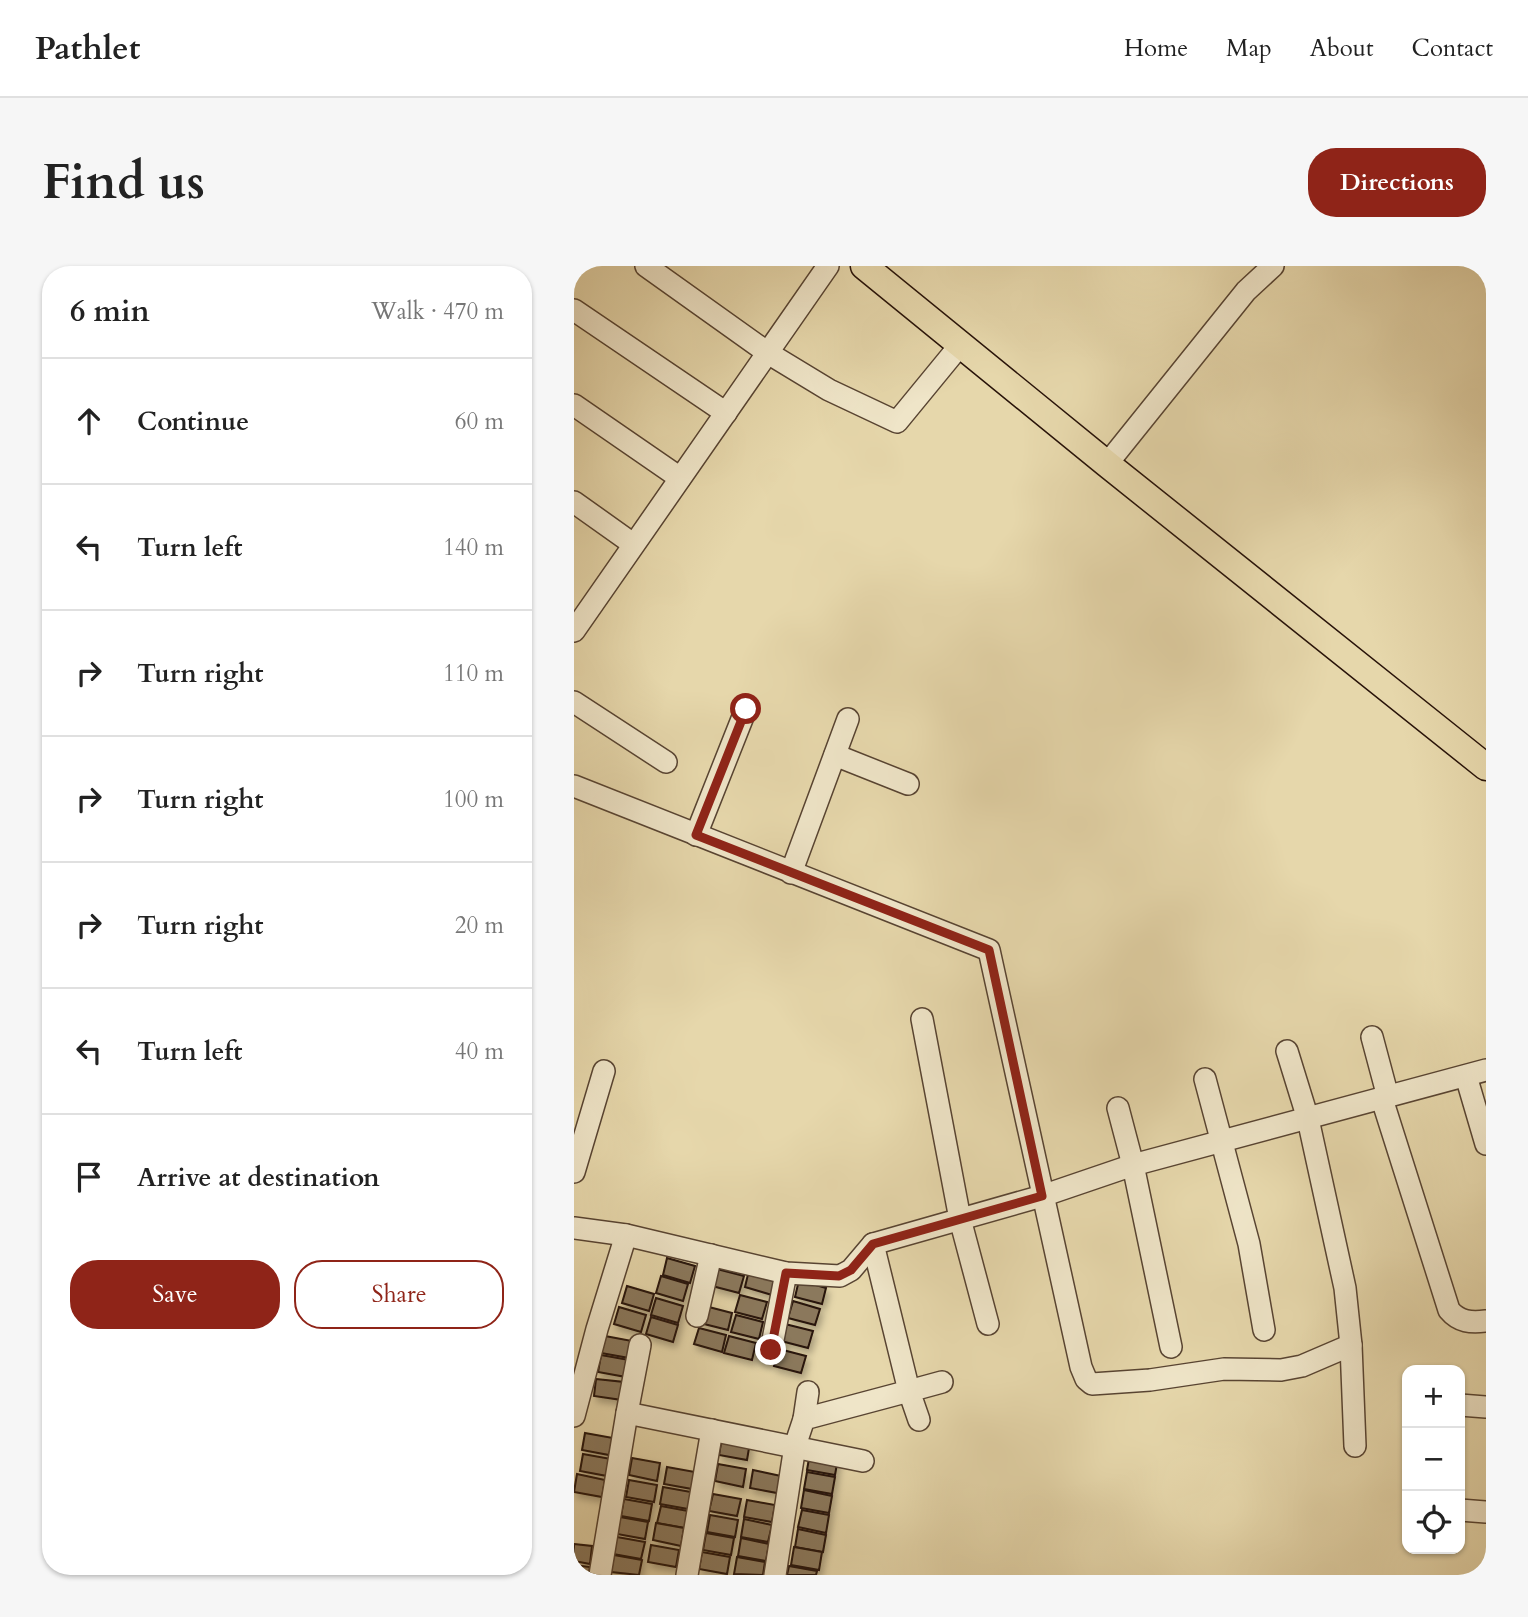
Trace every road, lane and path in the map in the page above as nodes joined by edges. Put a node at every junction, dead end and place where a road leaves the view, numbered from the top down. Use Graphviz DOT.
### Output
graph roads {
  1 [pos="646,266"];
  2 [pos="828,266"];
  3 [pos="864,266"];
  4 [pos="1273,266"];
  5 [pos="574,310"];
  6 [pos="961,344"];
  7 [pos="768,353"];
  8 [pos="574,405"];
  9 [pos="726,413"];
  10 [pos="1107,464"];
  11 [pos="680,478"];
  12 [pos="574,502"];
  13 [pos="634,544"];
  14 [pos="578,617"];
  15 [pos="574,702"];
  16 [pos="746,709"];
  17 [pos="848,719"];
  18 [pos="835,755"];
  19 [pos="666,762"];
  20 [pos="1486,767"];
  21 [pos="908,784"];
  22 [pos="574,786"];
  23 [pos="696,835"];
  24 [pos="792,873"];
  25 [pos="922,1019"];
  26 [pos="1372,1037"];
  27 [pos="1287,1051"];
  28 [pos="604,1071"];
  29 [pos="1476,1073"];
  30 [pos="1205,1079"];
  31 [pos="1385,1098"];
  32 [pos="1118,1108"];
  33 [pos="1308,1119"];
  34 [pos="1222,1142"];
  35 [pos="1486,1144"];
  36 [pos="1133,1165"];
  37 [pos="574,1172"];
  38 [pos="1042,1196"];
  39 [pos="960,1219"];
  40 [pos="574,1228"];
  41 [pos="626,1235"];
  42 [pos="873,1244"];
  43 [pos="711,1255"];
  44 [pos="786,1273"];
  45 [pos="697,1316"];
  46 [pos="1486,1321"];
  47 [pos="988,1324"];
  48 [pos="1264,1330"];
  49 [pos="640,1345"];
  50 [pos="1351,1345"];
  51 [pos="1171,1347"];
  52 [pos="771,1350"];
  53 [pos="942,1382"];
  54 [pos="909,1391"];
  55 [pos="808,1392"];
  56 [pos="1465,1405"];
  57 [pos="1486,1407"];
  58 [pos="627,1413"];
  59 [pos="574,1416"];
  60 [pos="804,1419"];
  61 [pos="919,1420"];
  62 [pos="712,1430"];
  63 [pos="795,1446"];
  64 [pos="1355,1446"];
  65 [pos="863,1461"];
  66 [pos="1465,1510"];
  67 [pos="1486,1512"];
  68 [pos="600,1575"];
  69 [pos="687,1575"];
  70 [pos="775,1575"];
  1 -- 7 [label="street"];
  2 -- 7 [label="street"];
  3 -- 6 [label="main road"];
  4 -- 10 [label="street"];
  5 -- 9 [label="street"];
  6 -- 7 [label="street"];
  6 -- 10 [label="main road"];
  7 -- 9 [label="street"];
  8 -- 11 [label="street"];
  9 -- 11 [label="street"];
  10 -- 20 [label="main road"];
  11 -- 13 [label="street"];
  12 -- 13 [label="street"];
  13 -- 14 [label="street"];
  15 -- 19 [label="street"];
  16 -- 23 [label="street"];
  17 -- 18 [label="street"];
  18 -- 21 [label="street"];
  18 -- 24 [label="street"];
  22 -- 23 [label="street"];
  23 -- 24 [label="street"];
  24 -- 38 [label="street"];
  25 -- 39 [label="street"];
  26 -- 31 [label="street"];
  27 -- 33 [label="street"];
  28 -- 37 [label="street"];
  29 -- 31 [label="street"];
  29 -- 35 [label="street"];
  30 -- 34 [label="street"];
  31 -- 33 [label="street"];
  31 -- 46 [label="street"];
  32 -- 36 [label="street"];
  33 -- 34 [label="street"];
  33 -- 50 [label="street"];
  34 -- 36 [label="street"];
  34 -- 48 [label="street"];
  36 -- 38 [label="street"];
  36 -- 51 [label="street"];
  38 -- 39 [label="street"];
  38 -- 50 [label="street"];
  39 -- 42 [label="street"];
  39 -- 47 [label="street"];
  40 -- 41 [label="street"];
  41 -- 43 [label="street"];
  41 -- 59 [label="street"];
  42 -- 44 [label="street"];
  42 -- 54 [label="street"];
  43 -- 44 [label="street"];
  43 -- 45 [label="street"];
  44 -- 52 [label="street"];
  49 -- 58 [label="street"];
  50 -- 64 [label="street"];
  53 -- 54 [label="street"];
  54 -- 60 [label="street"];
  54 -- 61 [label="street"];
  55 -- 60 [label="street"];
  56 -- 57 [label="street"];
  58 -- 62 [label="street"];
  58 -- 68 [label="street"];
  60 -- 63 [label="street"];
  62 -- 63 [label="street"];
  62 -- 69 [label="street"];
  63 -- 65 [label="street"];
  63 -- 70 [label="street"];
  66 -- 67 [label="street"];
}
